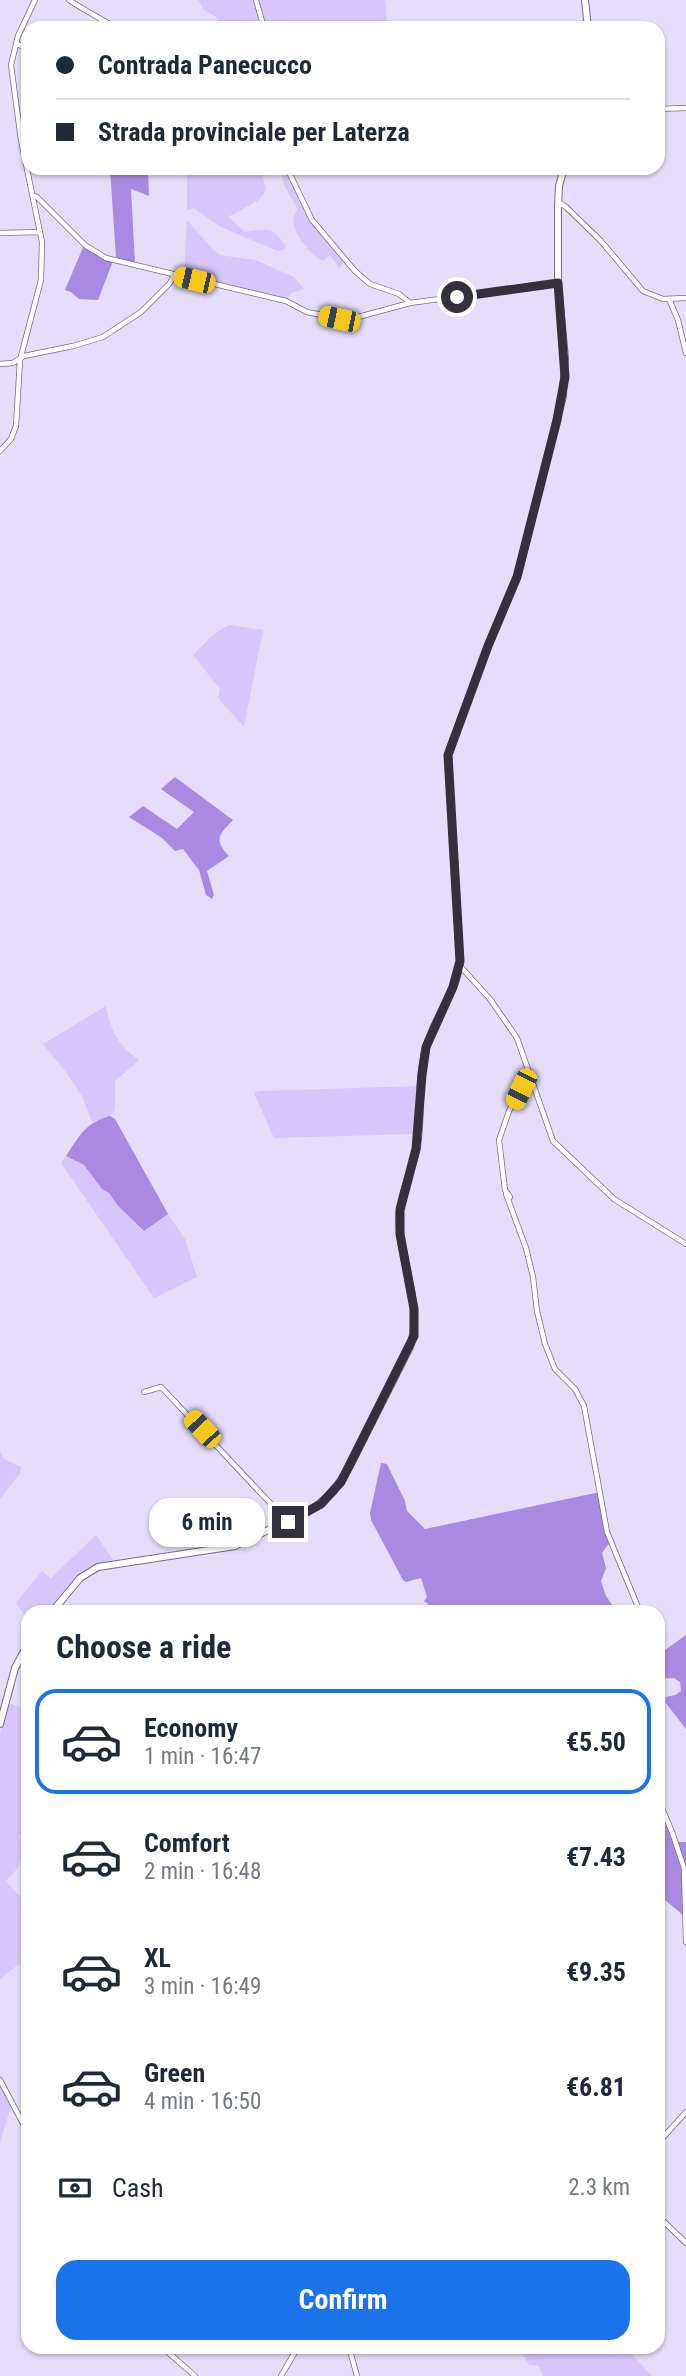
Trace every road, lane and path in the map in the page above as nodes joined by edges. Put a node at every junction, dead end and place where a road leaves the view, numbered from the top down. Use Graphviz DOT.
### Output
graph roads {
  1 [pos="35,0"];
  2 [pos="68,0"];
  3 [pos="256,0"];
  4 [pos="585,0"];
  5 [pos="26,21"];
  6 [pos="106,21"];
  7 [pos="262,21"];
  8 [pos="587,21"];
  9 [pos="21,32"];
  10 [pos="16,43"];
  11 [pos="21,46"];
  12 [pos="686,108"];
  13 [pos="665,110"];
  14 [pos="21,141"];
  15 [pos="28,175"];
  16 [pos="290,175"];
  17 [pos="562,175"];
  18 [pos="33,196"];
  19 [pos="558,202"];
  20 [pos="40,232"];
  21 [pos="0,233"];
  22 [pos="174,275"];
  23 [pos="558,283"];
  24 [pos="686,298"];
  25 [pos="669,299"];
  26 [pos="410,303"];
  27 [pos="686,353"];
  28 [pos="20,360"];
  29 [pos="0,364"];
  30 [pos="0,451"];
  31 [pos="460,966"];
  32 [pos="529,1072"];
  33 [pos="686,1244"];
  34 [pos="144,1392"];
  35 [pos="288,1522"];
  36 [pos="58,1605"];
  37 [pos="637,1605"];
  38 [pos="21,1657"];
  39 [pos="0,1724"];
  40 [pos="665,1816"];
  41 [pos="686,1942"];
  42 [pos="0,2080"];
  43 [pos="686,2112"];
  44 [pos="21,2120"];
  45 [pos="665,2135"];
  46 [pos="665,2223"];
  47 [pos="686,2243"];
  48 [pos="170,2354"];
  49 [pos="294,2354"];
  50 [pos="351,2354"];
  51 [pos="195,2376"];
  52 [pos="281,2376"];
  53 [pos="357,2376"];
  1 -- 5 [label="street"];
  2 -- 6 [label="street"];
  3 -- 7 [label="street"];
  4 -- 8 [label="main road"];
  9 -- 10 [label="street"];
  10 -- 11 [label="street"];
  10 -- 14 [label="street"];
  12 -- 13 [label="street"];
  15 -- 18 [label="street"];
  16 -- 26 [label="street"];
  17 -- 19 [label="main road"];
  18 -- 20 [label="street"];
  18 -- 22 [label="street"];
  19 -- 23 [label="main road"];
  19 -- 25 [label="street"];
  20 -- 21 [label="street"];
  20 -- 28 [label="street"];
  22 -- 26 [label="street"];
  22 -- 28 [label="street"];
  23 -- 26 [label="street"];
  23 -- 31 [label="main road"];
  24 -- 25 [label="street"];
  25 -- 27 [label="street"];
  28 -- 29 [label="street"];
  28 -- 30 [label="street"];
  31 -- 32 [label="street"];
  31 -- 35 [label="main road"];
  32 -- 33 [label="street"];
  32 -- 37 [label="street"];
  34 -- 35 [label="street"];
  35 -- 36 [label="main road"];
  38 -- 39 [label="main road"];
  40 -- 41 [label="street"];
  42 -- 44 [label="street"];
  43 -- 45 [label="street"];
  46 -- 47 [label="street"];
  48 -- 51 [label="street"];
  49 -- 52 [label="street"];
  50 -- 53 [label="street"];
}
